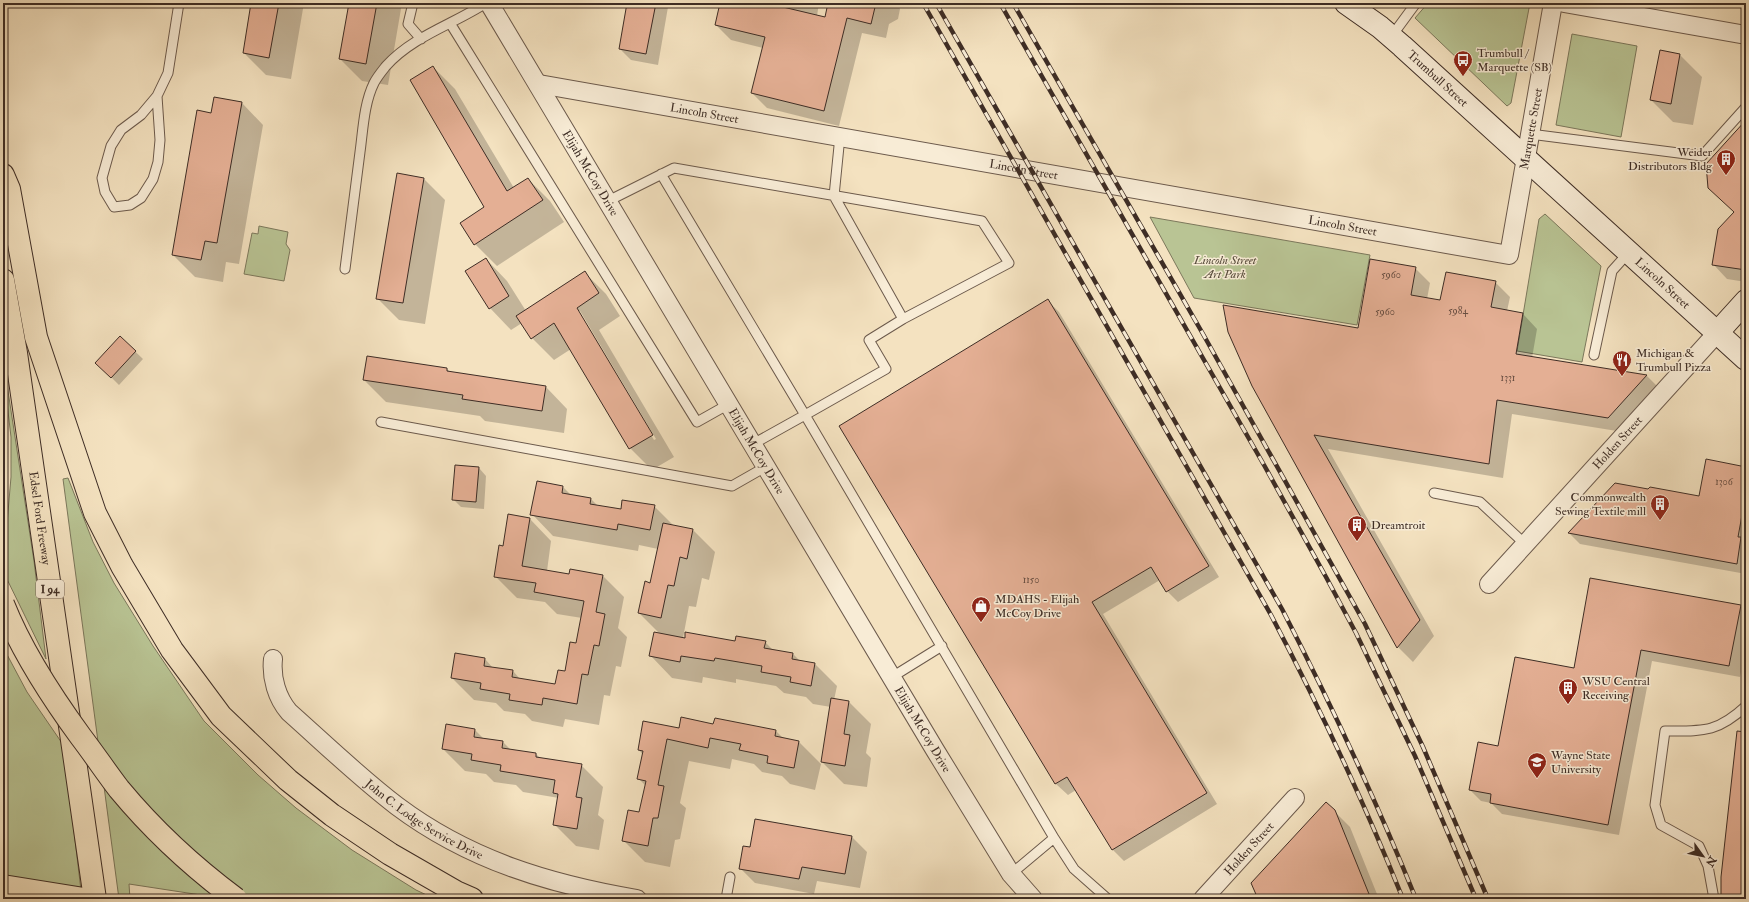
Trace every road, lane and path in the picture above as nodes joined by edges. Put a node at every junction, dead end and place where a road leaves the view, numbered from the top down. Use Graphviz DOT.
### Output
graph roads {
  1 [pos="179,3"];
  2 [pos="413,3"];
  3 [pos="486,3"];
  4 [pos="490,3"];
  5 [pos="1346,3"];
  6 [pos="1416,3"];
  7 [pos="1553,3"];
  8 [pos="1564,3"];
  9 [pos="450,23"];
  10 [pos="1746,35"];
  11 [pos="1391,37"];
  12 [pos="421,39"];
  13 [pos="539,84"];
  14 [pos="157,96"];
  15 [pos="1746,107"];
  16 [pos="1530,134"];
  17 [pos="840,136"];
  18 [pos="1526,158"];
  19 [pos="661,174"];
  20 [pos="3,175"];
  21 [pos="834,196"];
  22 [pos="608,201"];
  23 [pos="1629,252"];
  24 [pos="1509,255"];
  25 [pos="345,269"];
  26 [pos="3,280"];
  27 [pos="1746,301"];
  28 [pos="903,319"];
  29 [pos="1717,333"];
  30 [pos="1594,355"];
  31 [pos="1746,359"];
  32 [pos="728,404"];
  33 [pos="805,415"];
  34 [pos="381,422"];
  35 [pos="753,444"];
  36 [pos="767,466"];
  37 [pos="1434,493"];
  38 [pos="1525,544"];
  39 [pos="1489,584"];
  40 [pos="3,604"];
  41 [pos="942,646"];
  42 [pos="272,659"];
  43 [pos="892,677"];
  44 [pos="1746,706"];
  45 [pos="1295,798"];
  46 [pos="1054,838"];
  47 [pos="1011,874"];
  48 [pos="730,877"];
  49 [pos="3,886"];
  50 [pos="1030,898"];
  51 [pos="84,899"];
  52 [pos="95,899"];
  53 [pos="236,899"];
  54 [pos="472,899"];
  55 [pos="637,899"];
  56 [pos="726,899"];
  57 [pos="1108,899"];
  58 [pos="1203,899"];
  59 [pos="1714,899"];
  1 -- 14 [label="lane"];
  2 -- 12 [label="lane"];
  3 -- 9 [label="lane"];
  4 -- 13 [label="street, Elijah McCoy Drive"];
  5 -- 11 [label="street, Trumbull Street"];
  6 -- 11 [label="lane"];
  7 -- 16 [label="street, Marquette Street"];
  8 -- 10 [label="street"];
  9 -- 12 [label="lane"];
  9 -- 32 [label="lane"];
  11 -- 18 [label="street, Trumbull Street"];
  12 -- 25 [label="lane"];
  13 -- 17 [label="street, Lincoln Street"];
  13 -- 22 [label="street, Elijah McCoy Drive"];
  14 -- 14 [label="lane"];
  15 -- 16 [label="lane"];
  16 -- 18 [label="street, Marquette Street"];
  17 -- 21 [label="lane"];
  17 -- 24 [label="street, Lincoln Street"];
  18 -- 23 [label="street, Lincoln Street"];
  18 -- 24 [label="street, Marquette Street"];
  19 -- 21 [label="lane"];
  19 -- 22 [label="lane"];
  19 -- 33 [label="lane"];
  20 -- 54 [label="highway"];
  21 -- 28 [label="lane"];
  21 -- 28 [label="lane"];
  22 -- 32 [label="street, Elijah McCoy Drive"];
  23 -- 29 [label="street, Lincoln Street"];
  23 -- 30 [label="lane"];
  26 -- 52 [label="highway, Edsel Ford Freeway / I 94"];
  27 -- 29 [label="street, Holden Street"];
  28 -- 33 [label="lane"];
  29 -- 31 [label="street, Lincoln Street"];
  29 -- 38 [label="street, Holden Street"];
  32 -- 35 [label="street, Elijah McCoy Drive"];
  33 -- 35 [label="lane"];
  33 -- 41 [label="lane"];
  34 -- 36 [label="lane"];
  35 -- 36 [label="street, Elijah McCoy Drive"];
  36 -- 43 [label="street, Elijah McCoy Drive"];
  37 -- 38 [label="lane"];
  38 -- 39 [label="street, Holden Street"];
  40 -- 53 [label="highway, bridge"];
  41 -- 43 [label="lane"];
  41 -- 46 [label="lane"];
  42 -- 55 [label="street, John C. Lodge Service Drive"];
  43 -- 47 [label="street, Elijah McCoy Drive"];
  44 -- 59 [label="lane"];
  45 -- 58 [label="street, Holden Street"];
  46 -- 47 [label="lane"];
  46 -- 57 [label="lane"];
  47 -- 50 [label="street, Elijah McCoy Drive"];
  48 -- 56 [label="lane"];
  49 -- 51 [label="highway"];
}
